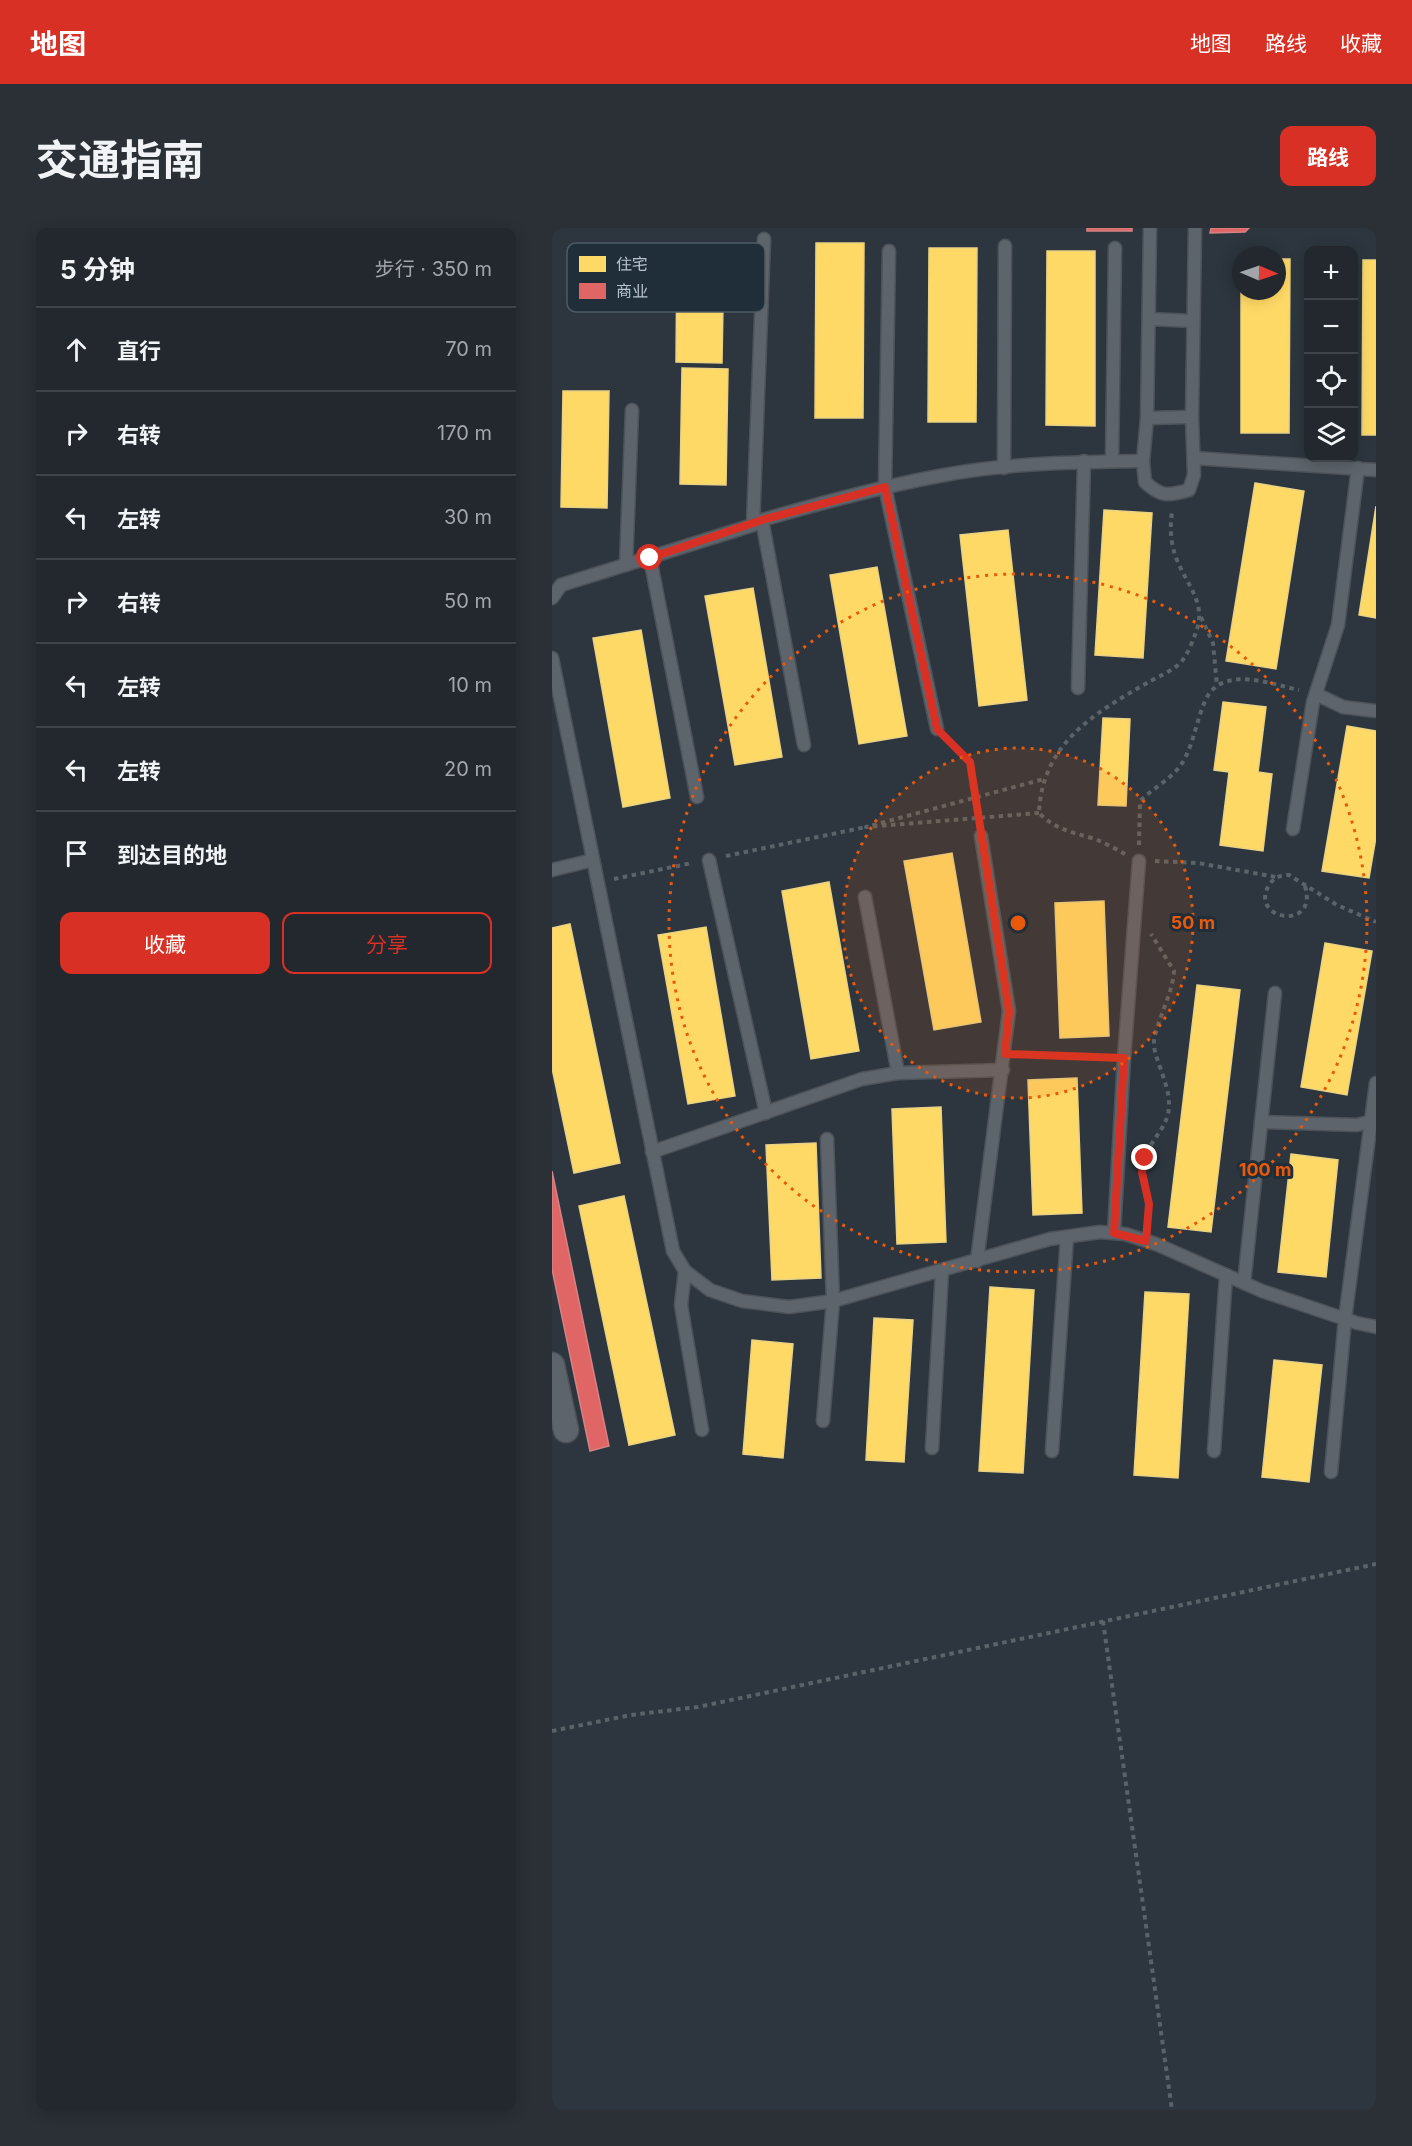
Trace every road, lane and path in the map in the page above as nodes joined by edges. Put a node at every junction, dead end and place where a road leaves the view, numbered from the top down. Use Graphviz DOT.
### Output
graph roads {
  1 [pos="1150,228"];
  2 [pos="1195,228"];
  3 [pos="764,239"];
  4 [pos="764,243"];
  5 [pos="1005,246"];
  6 [pos="1115,248"];
  7 [pos="889,251"];
  8 [pos="762,312"];
  9 [pos="1149,319"];
  10 [pos="1193,321"];
  11 [pos="632,410"];
  12 [pos="1192,417"];
  13 [pos="1147,418"];
  14 [pos="1194,458"];
  15 [pos="1084,461"];
  16 [pos="1112,461"];
  17 [pos="1143,461"];
  18 [pos="1304,461"];
  19 [pos="1325,462"];
  20 [pos="1004,468"];
  21 [pos="1358,468"];
  22 [pos="1376,470"];
  23 [pos="885,487"];
  24 [pos="1174,495"];
  25 [pos="758,522"];
  26 [pos="650,558"];
  27 [pos="626,565"];
  28 [pos="552,598"];
  29 [pos="1201,616"];
  30 [pos="552,658"];
  31 [pos="1217,686"];
  32 [pos="1078,688"];
  33 [pos="1316,694"];
  34 [pos="1376,711"];
  35 [pos="937,729"];
  36 [pos="804,745"];
  37 [pos="1045,778"];
  38 [pos="697,797"];
  39 [pos="975,798"];
  40 [pos="1039,813"];
  41 [pos="978,818"];
  42 [pos="866,827"];
  43 [pos="1293,829"];
  44 [pos="981,836"];
  45 [pos="593,860"];
  46 [pos="709,860"];
  47 [pos="1140,861"];
  48 [pos="552,870"];
  49 [pos="1276,877"];
  50 [pos="598,882"];
  51 [pos="1305,886"];
  52 [pos="865,897"];
  53 [pos="1376,922"];
  54 [pos="1147,926"];
  55 [pos="1275,993"];
  56 [pos="1005,1054"];
  57 [pos="1124,1058"];
  58 [pos="1003,1070"];
  59 [pos="898,1073"];
  60 [pos="1376,1083"];
  61 [pos="766,1113"];
  62 [pos="1374,1121"];
  63 [pos="1262,1122"];
  64 [pos="827,1139"];
  65 [pos="652,1152"];
  66 [pos="1114,1233"];
  67 [pos="1067,1237"];
  68 [pos="1146,1241"];
  69 [pos="977,1261"];
  70 [pos="685,1271"];
  71 [pos="942,1271"];
  72 [pos="1226,1275"];
  73 [pos="1244,1283"];
  74 [pos="833,1301"];
  75 [pos="1345,1319"];
  76 [pos="1376,1327"];
  77 [pos="552,1365"];
  78 [pos="823,1421"];
  79 [pos="566,1430"];
  80 [pos="702,1430"];
  81 [pos="932,1448"];
  82 [pos="1052,1451"];
  83 [pos="1214,1451"];
  84 [pos="1331,1472"];
  85 [pos="1376,1564"];
  86 [pos="1103,1621"];
  87 [pos="552,1731"];
  88 [pos="1172,2110"];
  1 -- 9 [label="lane"];
  2 -- 10 [label="lane"];
  3 -- 4 [label="lane"];
  5 -- 20 [label="lane"];
  6 -- 16 [label="lane"];
  7 -- 23 [label="lane"];
  8 -- 25 [label="lane"];
  9 -- 10 [label="lane"];
  9 -- 13 [label="lane"];
  10 -- 12 [label="lane"];
  11 -- 27 [label="lane"];
  12 -- 13 [label="lane"];
  12 -- 14 [label="lane"];
  13 -- 17 [label="lane"];
  14 -- 18 [label="lane"];
  14 -- 24 [label="lane"];
  15 -- 16 [label="lane"];
  15 -- 20 [label="lane"];
  15 -- 32 [label="lane"];
  16 -- 17 [label="lane"];
  17 -- 24 [label="lane"];
  19 -- 21 [label="lane"];
  20 -- 23 [label="lane"];
  21 -- 22 [label="lane"];
  21 -- 33 [label="lane"];
  23 -- 25 [label="lane"];
  23 -- 35 [label="lane"];
  24 -- 29 [label="path"];
  25 -- 26 [label="lane"];
  25 -- 36 [label="lane"];
  26 -- 27 [label="lane"];
  26 -- 38 [label="lane"];
  27 -- 28 [label="lane"];
  29 -- 31 [label="path"];
  29 -- 37 [label="path"];
  30 -- 45 [label="lane"];
  31 -- 33 [label="path"];
  31 -- 47 [label="path"];
  33 -- 34 [label="lane"];
  33 -- 43 [label="lane"];
  35 -- 39 [label="path"];
  37 -- 39 [label="path"];
  37 -- 40 [label="path"];
  39 -- 41 [label="path"];
  39 -- 42 [label="path"];
  40 -- 41 [label="path"];
  40 -- 47 [label="path"];
  41 -- 42 [label="path"];
  41 -- 44 [label="path"];
  42 -- 46 [label="path"];
  44 -- 56 [label="lane"];
  45 -- 48 [label="lane"];
  45 -- 50 [label="lane"];
  46 -- 50 [label="path"];
  46 -- 61 [label="lane"];
  47 -- 49 [label="path"];
  47 -- 57 [label="lane"];
  49 -- 51 [label="path"];
  49 -- 51 [label="path"];
  50 -- 65 [label="lane"];
  51 -- 53 [label="path"];
  52 -- 59 [label="lane"];
  54 -- 68 [label="path"];
  55 -- 63 [label="lane"];
  56 -- 57 [label="path"];
  56 -- 58 [label="lane"];
  57 -- 66 [label="lane"];
  58 -- 59 [label="lane"];
  58 -- 69 [label="lane"];
  59 -- 61 [label="lane"];
  60 -- 62 [label="lane"];
  61 -- 65 [label="lane"];
  62 -- 63 [label="lane"];
  62 -- 75 [label="lane"];
  63 -- 73 [label="lane"];
  64 -- 74 [label="lane"];
  65 -- 70 [label="lane"];
  66 -- 67 [label="lane"];
  66 -- 68 [label="lane"];
  67 -- 69 [label="lane"];
  67 -- 82 [label="lane"];
  68 -- 72 [label="lane"];
  69 -- 71 [label="lane"];
  70 -- 74 [label="lane"];
  70 -- 80 [label="lane"];
  71 -- 74 [label="lane"];
  71 -- 81 [label="lane"];
  72 -- 73 [label="lane"];
  72 -- 83 [label="lane"];
  73 -- 75 [label="lane"];
  74 -- 78 [label="lane"];
  75 -- 76 [label="lane"];
  75 -- 84 [label="lane"];
  77 -- 79 [label="street"];
  85 -- 86 [label="path"];
  86 -- 87 [label="path"];
  86 -- 88 [label="path"];
}
